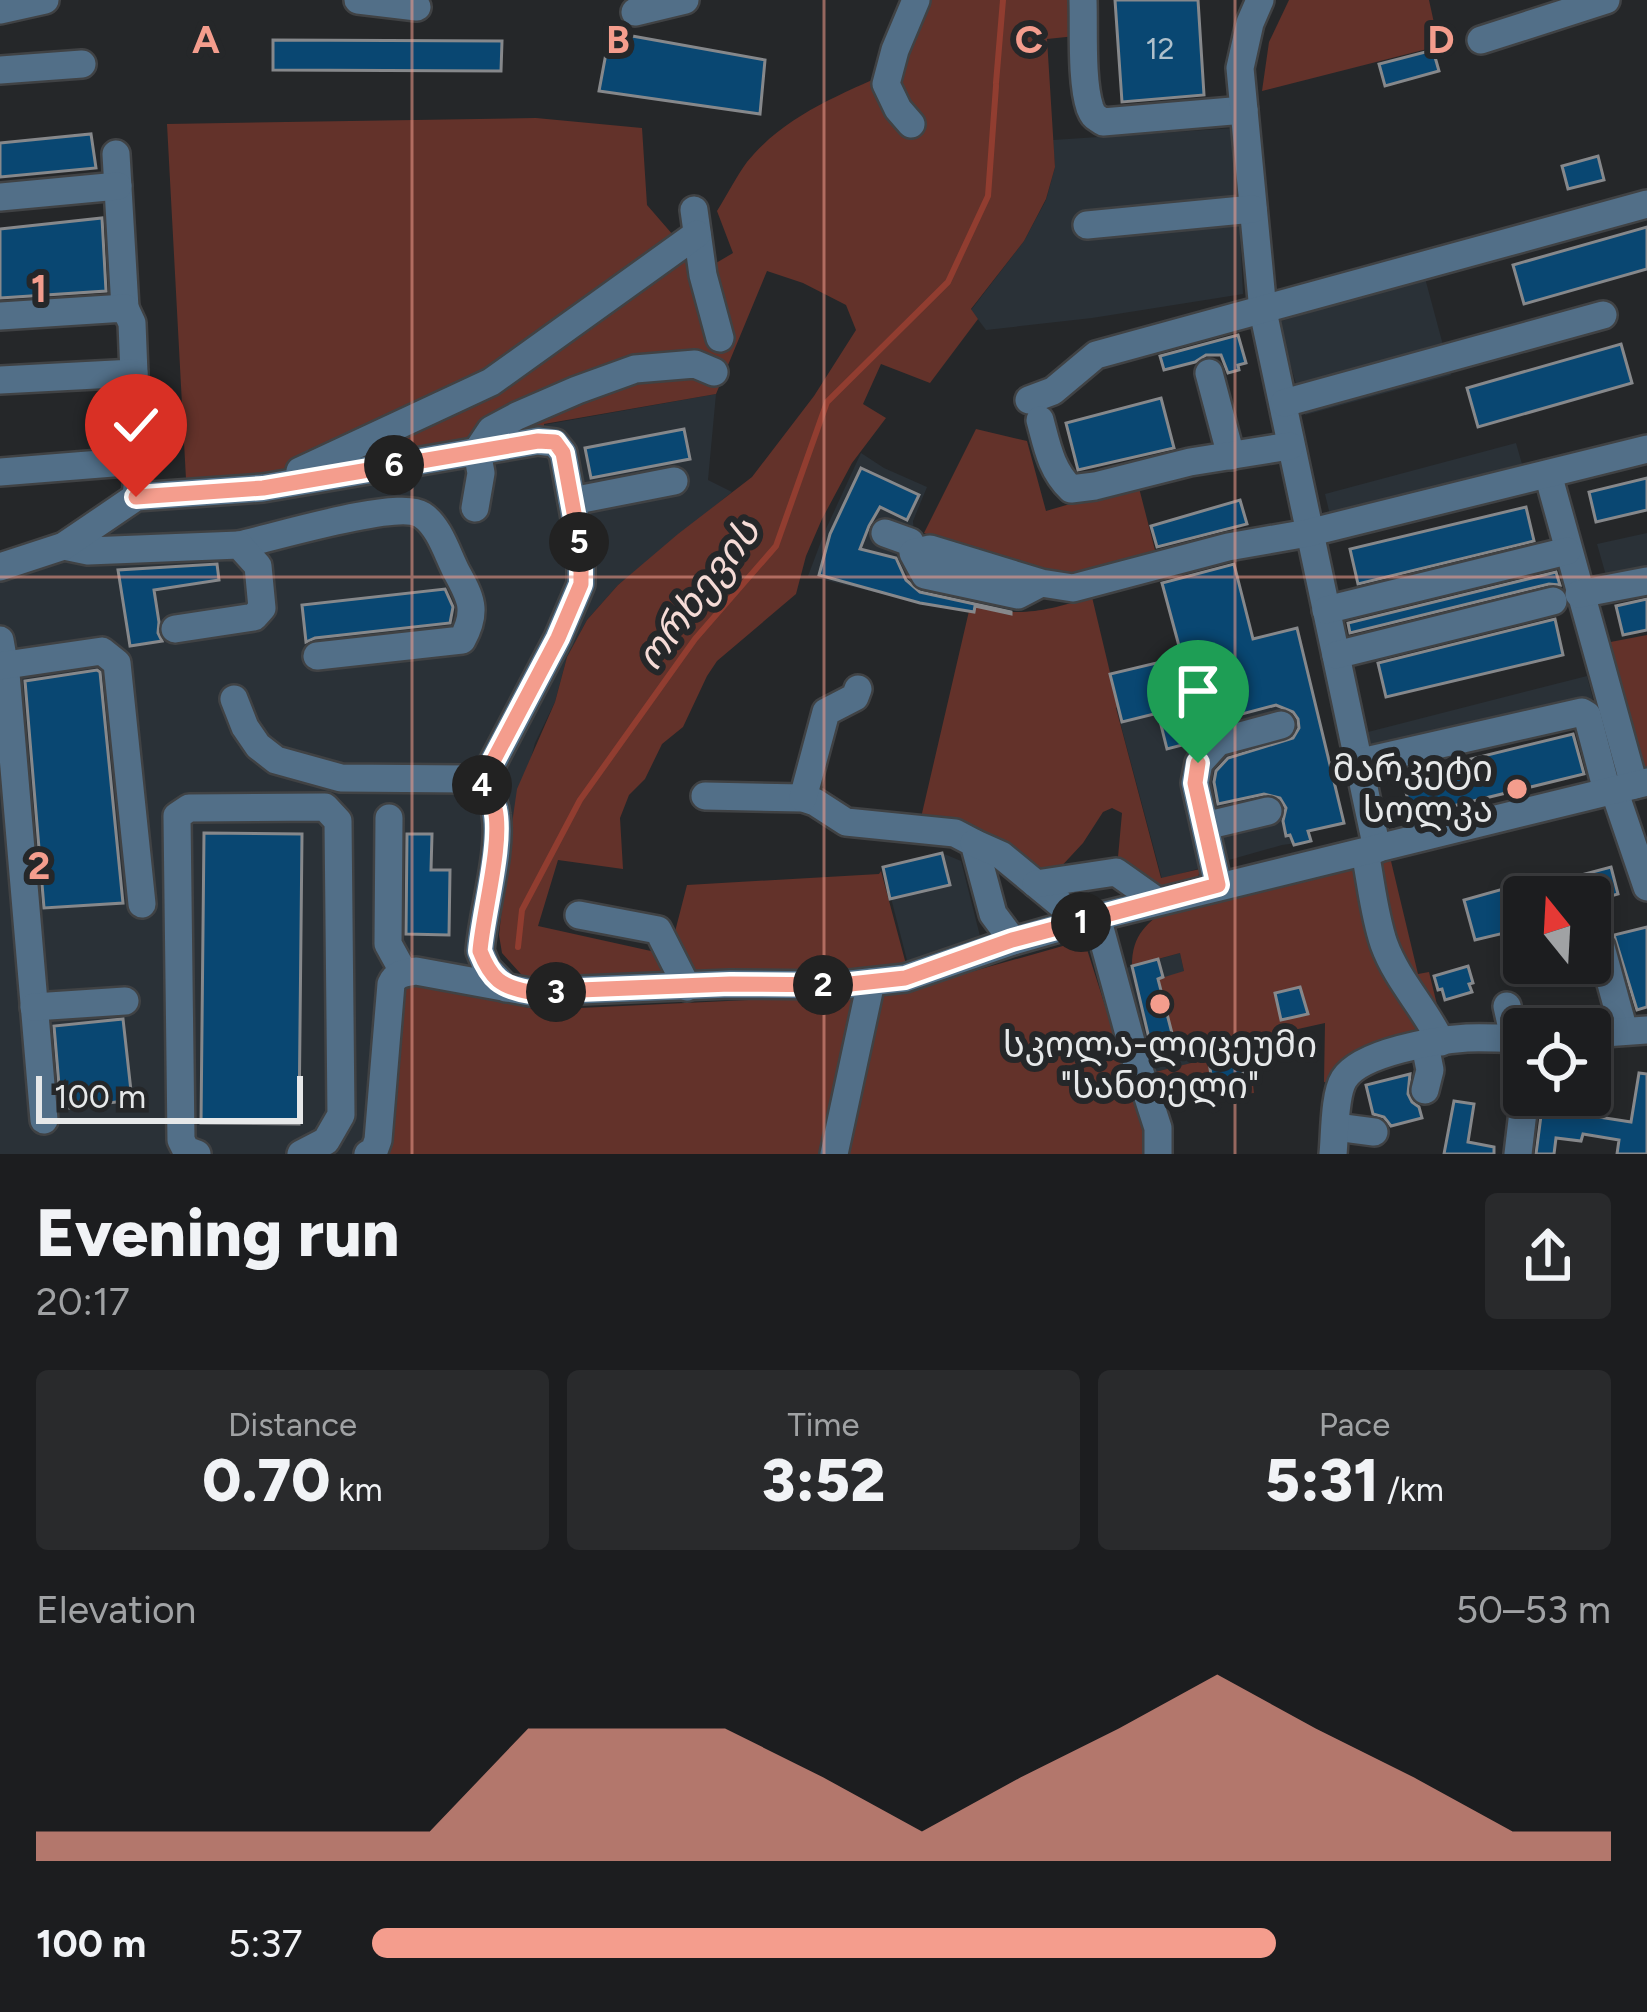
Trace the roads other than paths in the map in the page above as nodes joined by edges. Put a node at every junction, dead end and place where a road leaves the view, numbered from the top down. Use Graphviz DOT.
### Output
graph roads {
  1 [pos="45,0"];
  2 [pos="358,0"];
  3 [pos="685,0"];
  4 [pos="916,0"];
  5 [pos="1083,0"];
  6 [pos="1235,0"];
  7 [pos="1260,0"];
  8 [pos="1606,0"];
  9 [pos="417,7"];
  10 [pos="0,10"];
  11 [pos="635,12"];
  12 [pos="1481,40"];
  13 [pos="82,64"];
  14 [pos="1240,68"];
  15 [pos="0,70"];
  16 [pos="1244,110"];
  17 [pos="911,124"];
  18 [pos="116,154"];
  19 [pos="118,186"];
  20 [pos="0,197"];
  21 [pos="1647,204"];
  22 [pos="1252,209"];
  23 [pos="1087,225"];
  24 [pos="125,308"];
  25 [pos="1263,311"];
  26 [pos="1603,315"];
  27 [pos="0,316"];
  28 [pos="134,373"];
  29 [pos="1209,373"];
  30 [pos="0,380"];
  31 [pos="1283,403"];
  32 [pos="1290,446"];
  33 [pos="1647,449"];
  34 [pos="477,451"];
  35 [pos="1231,456"];
  36 [pos="138,461"];
  37 [pos="0,472"];
  38 [pos="1549,474"];
  39 [pos="674,481"];
  40 [pos="263,488"];
  41 [pos="136,497"];
  42 [pos="572,501"];
  43 [pos="475,508"];
  44 [pos="1308,533"];
  45 [pos="903,538"];
  46 [pos="64,545"];
  47 [pos="239,545"];
  48 [pos="1568,551"];
  49 [pos="0,567"];
  50 [pos="1647,581"];
  51 [pos="1566,597"];
  52 [pos="1326,610"];
  53 [pos="176,629"];
  54 [pos="1336,655"];
  55 [pos="317,656"];
  56 [pos="2,657"];
  57 [pos="858,689"];
  58 [pos="234,699"];
  59 [pos="1281,725"];
  60 [pos="1357,764"];
  61 [pos="481,784"];
  62 [pos="1626,787"];
  63 [pos="705,796"];
  64 [pos="803,798"];
  65 [pos="1268,812"];
  66 [pos="389,818"];
  67 [pos="1205,826"];
  68 [pos="974,843"];
  69 [pos="1371,850"];
  70 [pos="1087,876"];
  71 [pos="1036,884"];
  72 [pos="1218,885"];
  73 [pos="1647,887"];
  74 [pos="1157,901"];
  75 [pos="142,904"];
  76 [pos="579,915"];
  77 [pos="1097,917"];
  78 [pos="1012,940"];
  79 [pos="1611,972"];
  80 [pos="405,974"];
  81 [pos="339,978"];
  82 [pos="871,982"];
  83 [pos="687,987"];
  84 [pos="506,988"];
  85 [pos="125,1001"];
  86 [pos="34,1007"];
  87 [pos="1635,1031"];
  88 [pos="1503,1038"];
  89 [pos="1433,1043"];
  90 [pos="1425,1090"];
  91 [pos="1523,1116"];
  92 [pos="44,1120"];
  93 [pos="1373,1132"];
  94 [pos="1335,1141"];
  95 [pos="372,1153"];
  96 [pos="197,1154"];
  97 [pos="301,1154"];
  98 [pos="834,1154"];
  99 [pos="1158,1154"];
  100 [pos="1518,1154"];
  1 -- 10 [label="street"];
  2 -- 9 [label="street"];
  3 -- 11 [label="street"];
  4 -- 17 [label="street"];
  5 -- 16 [label="street"];
  6 -- 14 [label="street"];
  7 -- 14 [label="street"];
  8 -- 12 [label="street"];
  13 -- 15 [label="street"];
  14 -- 16 [label="street"];
  16 -- 22 [label="street"];
  18 -- 19 [label="street"];
  19 -- 20 [label="street"];
  19 -- 24 [label="street"];
  21 -- 25 [label="street"];
  22 -- 23 [label="street"];
  22 -- 25 [label="street"];
  24 -- 27 [label="street"];
  24 -- 28 [label="street"];
  25 -- 31 [label="street"];
  25 -- 35 [label="street"];
  26 -- 31 [label="street"];
  28 -- 30 [label="street"];
  28 -- 36 [label="street"];
  29 -- 35 [label="street"];
  31 -- 32 [label="street"];
  32 -- 35 [label="street"];
  32 -- 44 [label="street"];
  33 -- 38 [label="street"];
  34 -- 40 [label="street"];
  34 -- 40 [label="street"];
  34 -- 42 [label="street"];
  34 -- 43 [label="street"];
  36 -- 37 [label="street"];
  36 -- 41 [label="street"];
  38 -- 44 [label="street"];
  38 -- 48 [label="street"];
  39 -- 42 [label="street"];
  40 -- 41 [label="street"];
  41 -- 46 [label="street"];
  42 -- 61 [label="street"];
  44 -- 45 [label="street"];
  44 -- 52 [label="street"];
  46 -- 47 [label="street"];
  46 -- 49 [label="street"];
  47 -- 53 [label="street"];
  47 -- 55 [label="street"];
  48 -- 51 [label="street"];
  48 -- 52 [label="street"];
  50 -- 51 [label="street"];
  51 -- 54 [label="street"];
  51 -- 62 [label="street"];
  52 -- 54 [label="street"];
  54 -- 60 [label="street"];
  56 -- 75 [label="street"];
  56 -- 86 [label="street"];
  57 -- 64 [label="street"];
  58 -- 61 [label="street"];
  59 -- 67 [label="street"];
  60 -- 62 [label="street"];
  60 -- 69 [label="street"];
  61 -- 84 [label="street"];
  62 -- 69 [label="street"];
  62 -- 73 [label="street"];
  63 -- 64 [label="street"];
  64 -- 68 [label="street"];
  65 -- 67 [label="street"];
  66 -- 80 [label="street"];
  67 -- 72 [label="street"];
  68 -- 71 [label="street"];
  68 -- 78 [label="street"];
  69 -- 72 [label="street"];
  69 -- 89 [label="street"];
  70 -- 71 [label="street"];
  70 -- 74 [label="street"];
  70 -- 77 [label="street"];
  71 -- 77 [label="street"];
  72 -- 74 [label="street"];
  74 -- 77 [label="street"];
  76 -- 83 [label="street"];
  77 -- 78 [label="street"];
  77 -- 99 [label="street"];
  78 -- 82 [label="street"];
  79 -- 87 [label="street"];
  80 -- 81 [label="street"];
  80 -- 84 [label="street"];
  80 -- 95 [label="street"];
  81 -- 96 [label="street"];
  81 -- 97 [label="street"];
  82 -- 83 [label="street"];
  82 -- 98 [label="street"];
  83 -- 84 [label="street"];
  85 -- 86 [label="street"];
  86 -- 92 [label="street"];
  88 -- 89 [label="street"];
  89 -- 90 [label="street"];
  89 -- 94 [label="street"];
  91 -- 100 [label="street"];
  93 -- 94 [label="street"];
}
